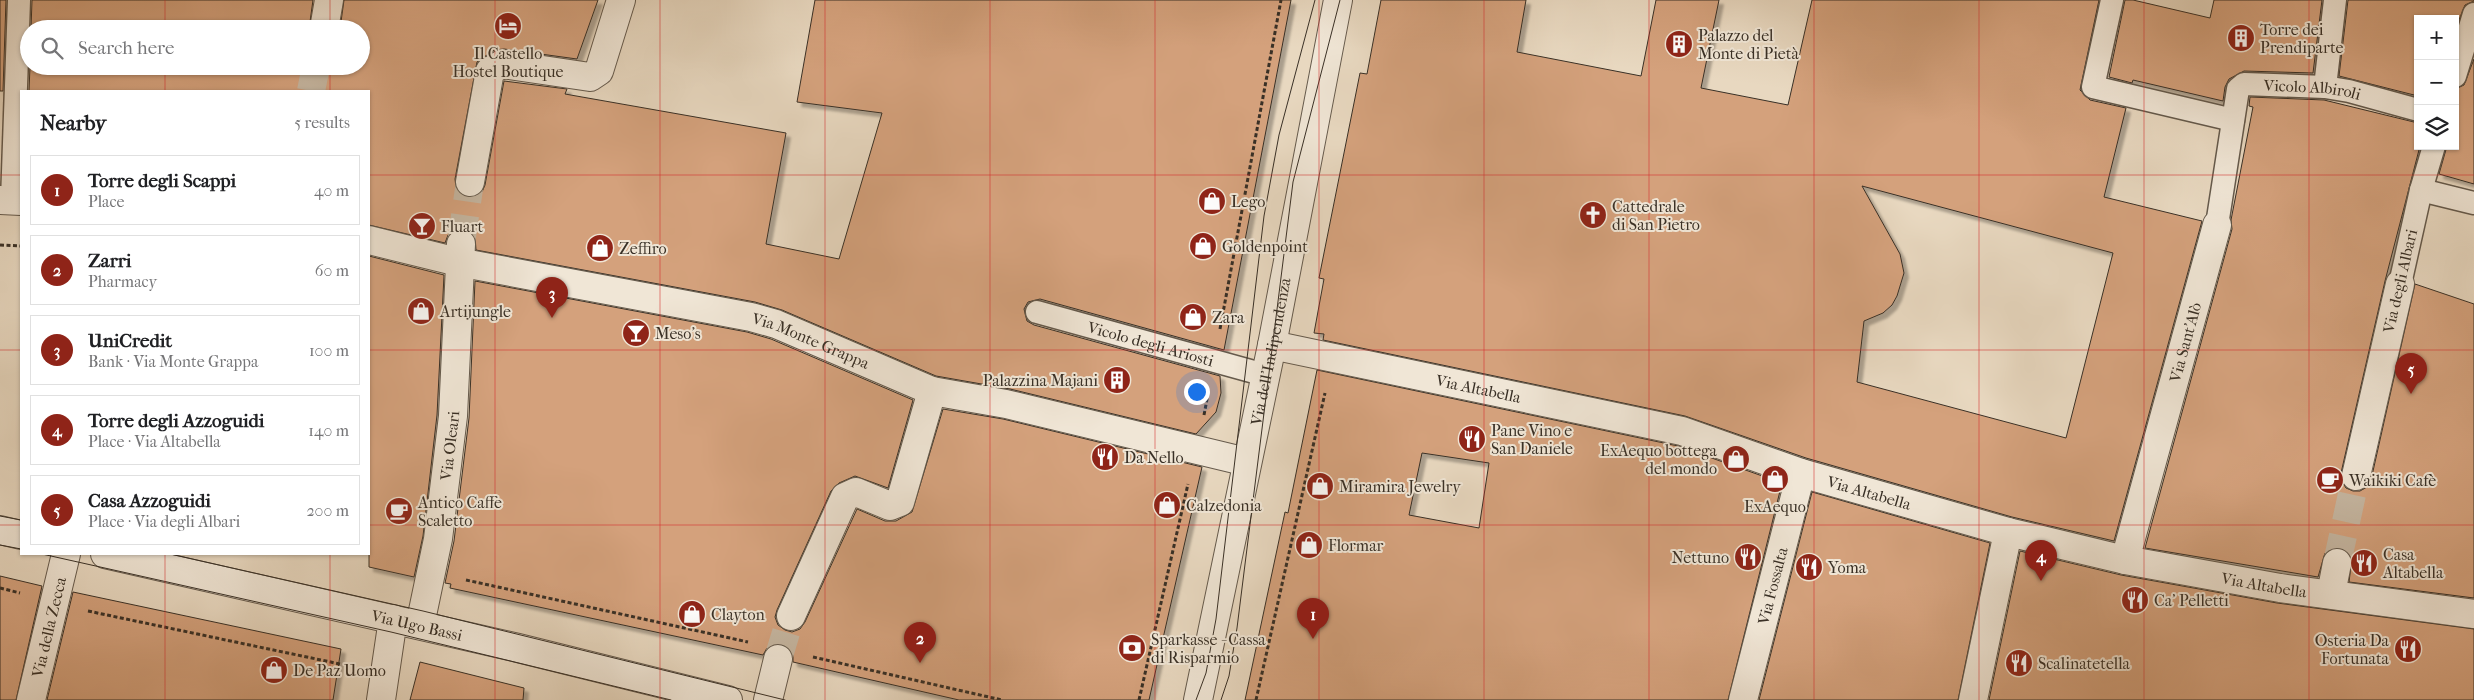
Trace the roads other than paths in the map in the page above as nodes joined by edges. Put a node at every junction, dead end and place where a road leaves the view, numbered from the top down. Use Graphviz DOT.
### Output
graph roads {
  1 [pos="18,0"];
  2 [pos="329,0"];
  3 [pos="621,0"];
  4 [pos="1338,0"];
  5 [pos="2112,0"];
  6 [pos="2335,0"];
  7 [pos="2474,14"];
  8 [pos="326,20"];
  9 [pos="2459,63"];
  10 [pos="2325,87"];
  11 [pos="2414,109"];
  12 [pos="2234,120"];
  13 [pos="2433,150"];
  14 [pos="470,182"];
  15 [pos="2421,190"];
  16 [pos="11,201"];
  17 [pos="2474,203"];
  18 [pos="2217,225"];
  19 [pos="370,240"];
  20 [pos="460,252"];
  21 [pos="2400,284"];
  22 [pos="1037,312"];
  23 [pos="1272,345"];
  24 [pos="1264,375"];
  25 [pos="932,391"];
  26 [pos="1247,462"];
  27 [pos="1801,473"];
  28 [pos="2356,476"];
  29 [pos="0,530"];
  30 [pos="2008,532"];
  31 [pos="20,535"];
  32 [pos="66,555"];
  33 [pos="114,555"];
  34 [pos="2125,560"];
  35 [pos="169,561"];
  36 [pos="2336,563"];
  37 [pos="2331,594"];
  38 [pos="2474,614"];
  39 [pos="791,616"];
  40 [pos="393,619"];
  41 [pos="420,626"];
  42 [pos="778,658"];
  43 [pos="31,700"];
  44 [pos="381,700"];
  45 [pos="728,700"];
  46 [pos="768,700"];
  47 [pos="1198,700"];
  48 [pos="1743,700"];
  49 [pos="1973,700"];
  1 -- 16 [label="lane"];
  2 -- 8 [label="street"];
  3 -- 14 [label="street"];
  4 -- 23 [label="street, Via dell'Indipendenza"];
  5 -- 12 [label="lane"];
  6 -- 10 [label="lane"];
  7 -- 9 [label="lane"];
  10 -- 11 [label="lane, Vicolo Albiroli"];
  10 -- 12 [label="lane, Vicolo Albiroli"];
  12 -- 18 [label="lane, Via Sant'Alò"];
  13 -- 15 [label="lane, Via degli Albari"];
  15 -- 17 [label="lane"];
  15 -- 21 [label="lane, Via degli Albari"];
  18 -- 34 [label="street, Via Sant'Alò"];
  19 -- 20 [label="street, Via Monte Grappa"];
  20 -- 25 [label="street, Via Monte Grappa"];
  20 -- 41 [label="street, Via Oleari"];
  21 -- 28 [label="street, Via degli Albari"];
  22 -- 24 [label="lane, Vicolo degli Ariosti"];
  23 -- 24 [label="street, Via dell'Indipendenza"];
  23 -- 27 [label="street, Via Altabella"];
  24 -- 26 [label="street, Via dell'Indipendenza"];
  25 -- 26 [label="street, Via Monte Grappa"];
  25 -- 39 [label="street"];
  26 -- 47 [label="street, Via dell'Indipendenza"];
  27 -- 30 [label="street, Via Altabella"];
  27 -- 48 [label="street, Via Fossalta"];
  29 -- 31 [label="street"];
  30 -- 34 [label="street, Via Altabella"];
  30 -- 49 [label="street"];
  32 -- 43 [label="street, Via della Zecca"];
  33 -- 35 [label="street, Via Ugo Bassi"];
  34 -- 37 [label="street, Via Altabella"];
  35 -- 40 [label="street, Via Ugo Bassi"];
  36 -- 37 [label="street"];
  37 -- 38 [label="street, Via Altabella"];
  40 -- 41 [label="street, Via Ugo Bassi"];
  40 -- 44 [label="street"];
  41 -- 45 [label="street, Via Ugo Bassi"];
  42 -- 46 [label="street"];
}
